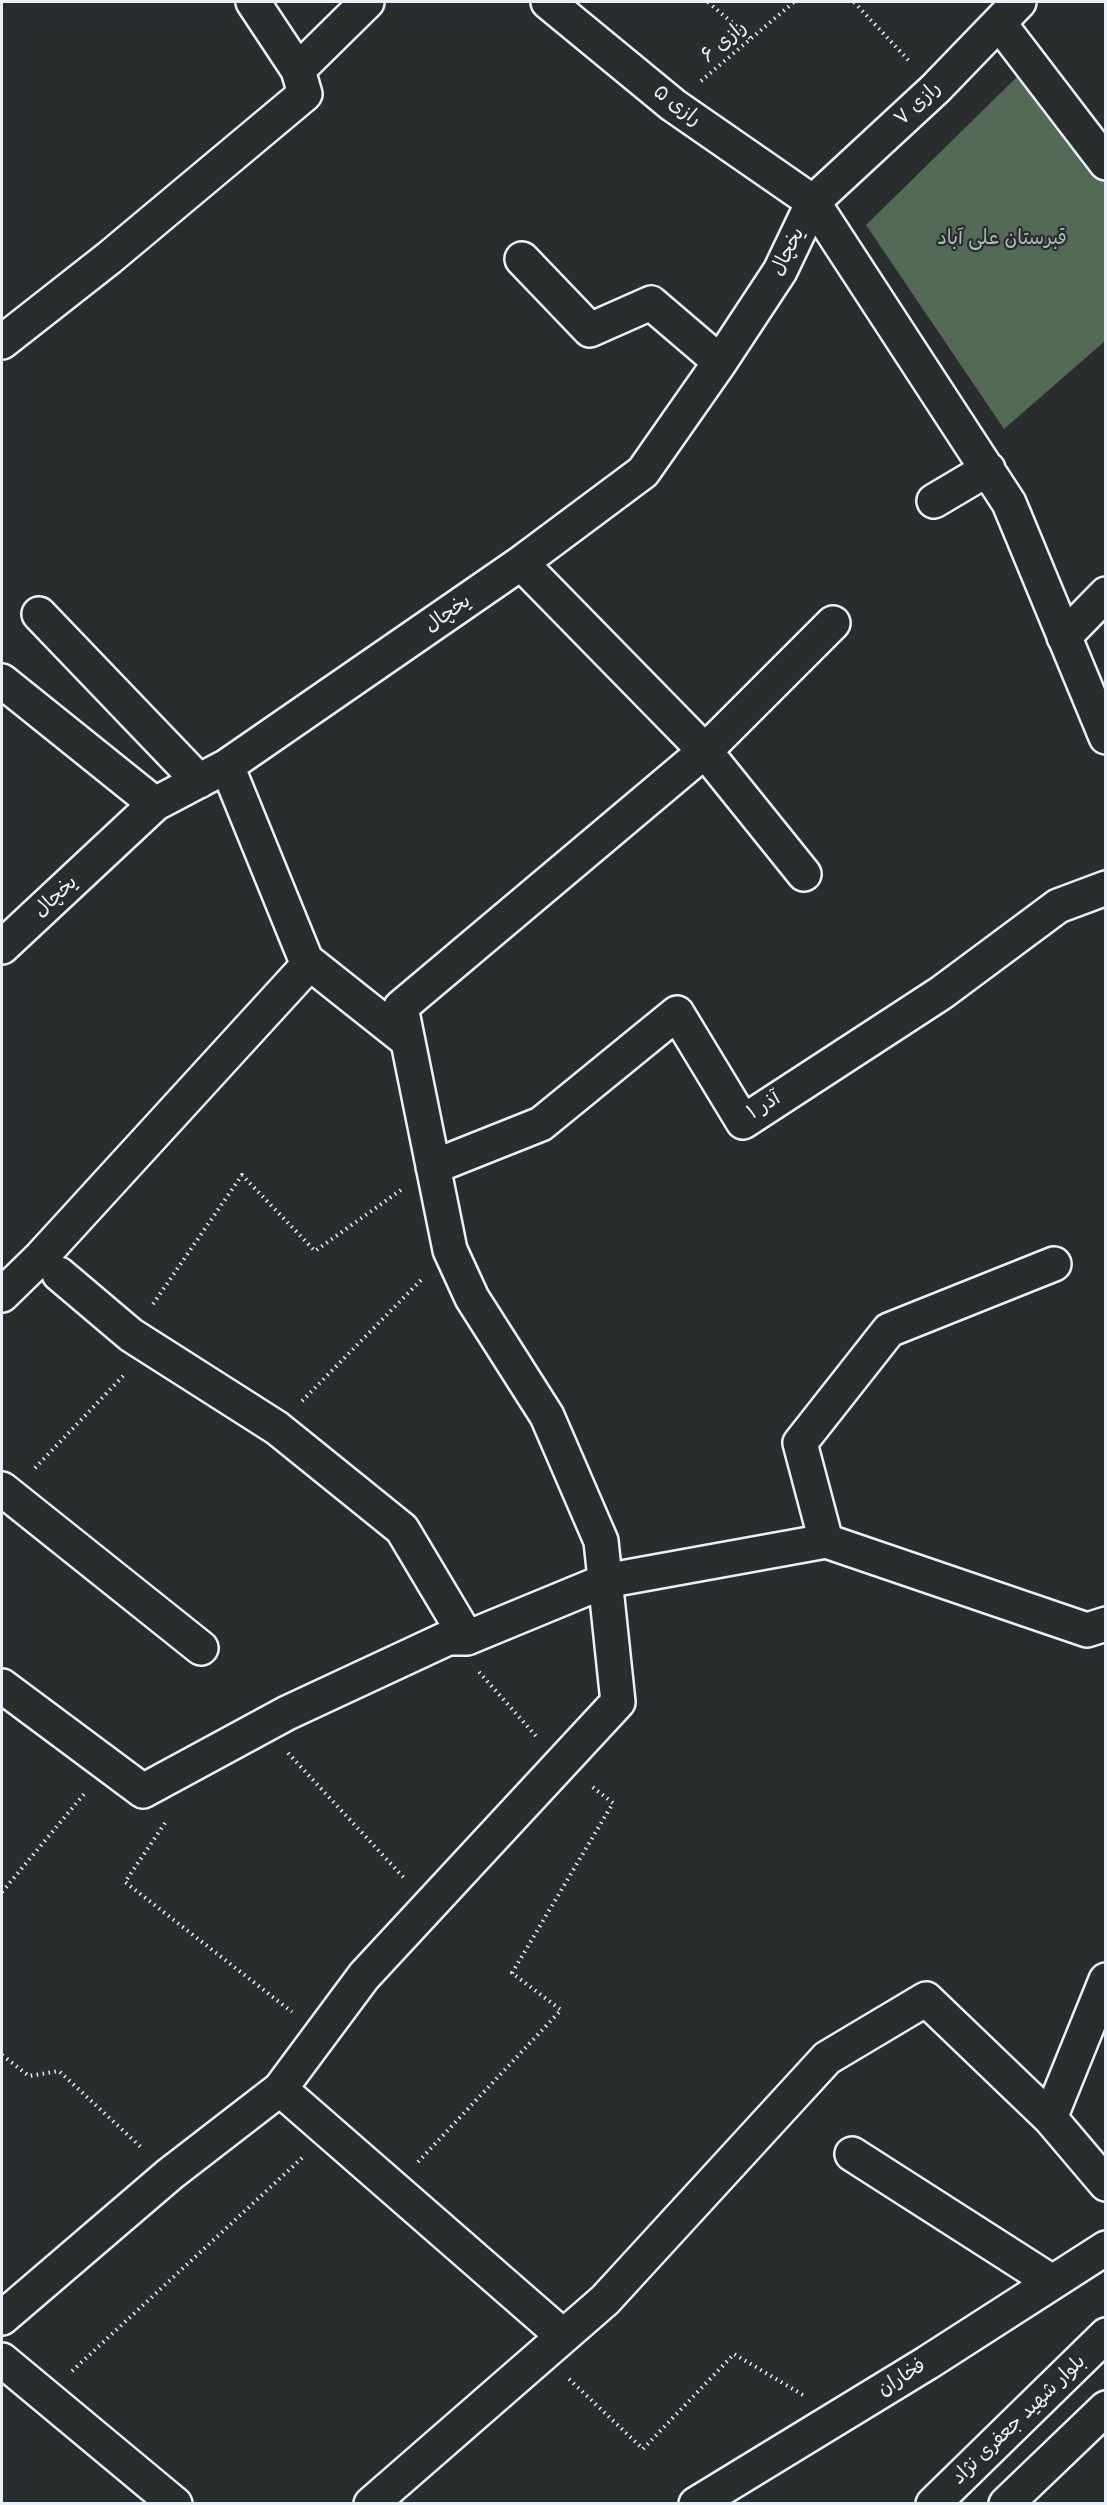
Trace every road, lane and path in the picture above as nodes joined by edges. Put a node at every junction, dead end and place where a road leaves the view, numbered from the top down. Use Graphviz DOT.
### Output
graph roads {
  1 [pos="253,2"];
  2 [pos="367,2"];
  3 [pos="548,2"];
  4 [pos="708,2"];
  5 [pos="794,2"];
  6 [pos="854,2"];
  7 [pos="1009,12"];
  8 [pos="751,39"];
  9 [pos="298,70"];
  10 [pos="935,89"];
  11 [pos="673,105"];
  12 [pos="1106,164"];
  13 [pos="813,202"];
  14 [pos="522,259"];
  15 [pos="2,342"];
  16 [pos="720,362"];
  17 [pos="988,469"];
  18 [pos="934,501"];
  19 [pos="521,563"];
  20 [pos="1106,594"];
  21 [pos="39,614"];
  22 [pos="833,623"];
  23 [pos="1064,637"];
  24 [pos="2,681"];
  25 [pos="1106,737"];
  26 [pos="705,751"];
  27 [pos="227,766"];
  28 [pos="199,781"];
  29 [pos="155,804"];
  30 [pos="804,874"];
  31 [pos="1106,888"];
  32 [pos="2,947"];
  33 [pos="309,963"];
  34 [pos="408,1041"];
  35 [pos="433,1167"];
  36 [pos="450,1250"];
  37 [pos="1054,1263"];
  38 [pos="59,1274"];
  39 [pos="2,1295"];
  40 [pos="141,1341"];
  41 [pos="277,1428"];
  42 [pos="5,1492"];
  43 [pos="826,1541"];
  44 [pos="605,1581"];
  45 [pos="1106,1624"];
  46 [pos="458,1638"];
  47 [pos="201,1648"];
  48 [pos="2,1686"];
  49 [pos="264,1726"];
  50 [pos="561,1763"];
  51 [pos="108,1765"];
  52 [pos="143,1791"];
  53 [pos="2,1892"];
  54 [pos="430,1906"];
  55 [pos="1106,1980"];
  56 [pos="321,2035"];
  57 [pos="2,2055"];
  58 [pos="280,2089"];
  59 [pos="1050,2118"];
  60 [pos="329,2133"];
  61 [pos="852,2154"];
  62 [pos="170,2174"];
  63 [pos="1106,2184"];
  64 [pos="393,2188"];
  65 [pos="1106,2248"];
  66 [pos="1052,2282"];
  67 [pos="2,2318"];
  68 [pos="1106,2336"];
  69 [pos="553,2345"];
  70 [pos="2,2360"];
  71 [pos="45,2396"];
  72 [pos="1106,2408"];
  73 [pos="839,2416"];
  74 [pos="175,2504"];
  75 [pos="371,2504"];
  76 [pos="696,2504"];
  77 [pos="933,2504"];
  78 [pos="1006,2504"];
  1 -- 9 [label="street"];
  2 -- 9 [label="street"];
  3 -- 11 [label="street, رازی ۵"];
  4 -- 8 [label="path"];
  5 -- 8 [label="path, رازی ۶"];
  6 -- 10 [label="path"];
  7 -- 10 [label="street, رازی ۷"];
  7 -- 12 [label="street"];
  8 -- 11 [label="path, رازی ۶"];
  9 -- 15 [label="street"];
  10 -- 13 [label="street, رازی ۷"];
  11 -- 13 [label="street, رازی ۵"];
  13 -- 16 [label="street, یخچال"];
  13 -- 17 [label="street"];
  14 -- 16 [label="street"];
  16 -- 19 [label="street, یخچال"];
  17 -- 18 [label="street"];
  17 -- 23 [label="street"];
  19 -- 26 [label="street"];
  19 -- 27 [label="street, یخچال"];
  20 -- 23 [label="street"];
  21 -- 28 [label="street"];
  22 -- 26 [label="street"];
  23 -- 25 [label="street"];
  24 -- 29 [label="street"];
  26 -- 30 [label="street"];
  26 -- 34 [label="street"];
  27 -- 28 [label="street, یخچال"];
  27 -- 33 [label="street"];
  28 -- 29 [label="street, یخچال"];
  29 -- 32 [label="street, یخچال"];
  31 -- 35 [label="street, آذر ۱"];
  33 -- 34 [label="street"];
  33 -- 39 [label="street"];
  34 -- 35 [label="street"];
  35 -- 36 [label="street"];
  35 -- 40 [label="path"];
  36 -- 41 [label="path"];
  36 -- 44 [label="street"];
  37 -- 43 [label="street"];
  38 -- 40 [label="street"];
  40 -- 41 [label="street"];
  40 -- 42 [label="path"];
  41 -- 46 [label="street"];
  42 -- 47 [label="street"];
  43 -- 44 [label="street"];
  43 -- 45 [label="street"];
  44 -- 46 [label="street"];
  44 -- 50 [label="street"];
  46 -- 49 [label="street"];
  46 -- 50 [label="path"];
  48 -- 51 [label="street"];
  49 -- 52 [label="street"];
  49 -- 54 [label="path"];
  50 -- 54 [label="street"];
  50 -- 64 [label="path"];
  51 -- 52 [label="street"];
  51 -- 53 [label="path"];
  52 -- 56 [label="path"];
  54 -- 56 [label="street"];
  55 -- 59 [label="street"];
  56 -- 58 [label="street"];
  57 -- 62 [label="path"];
  58 -- 60 [label="street"];
  58 -- 62 [label="street"];
  59 -- 63 [label="street"];
  59 -- 69 [label="street"];
  60 -- 64 [label="street"];
  60 -- 71 [label="path"];
  61 -- 66 [label="street"];
  62 -- 67 [label="street"];
  64 -- 69 [label="street"];
  65 -- 66 [label="street, فخاران"];
  66 -- 73 [label="street, فخاران"];
  68 -- 77 [label="street, بلوار شهید جعفری نژاد"];
  69 -- 73 [label="path"];
  69 -- 75 [label="street"];
  70 -- 71 [label="street"];
  71 -- 74 [label="street"];
  72 -- 78 [label="street"];
  73 -- 76 [label="street, فخاران"];
}
